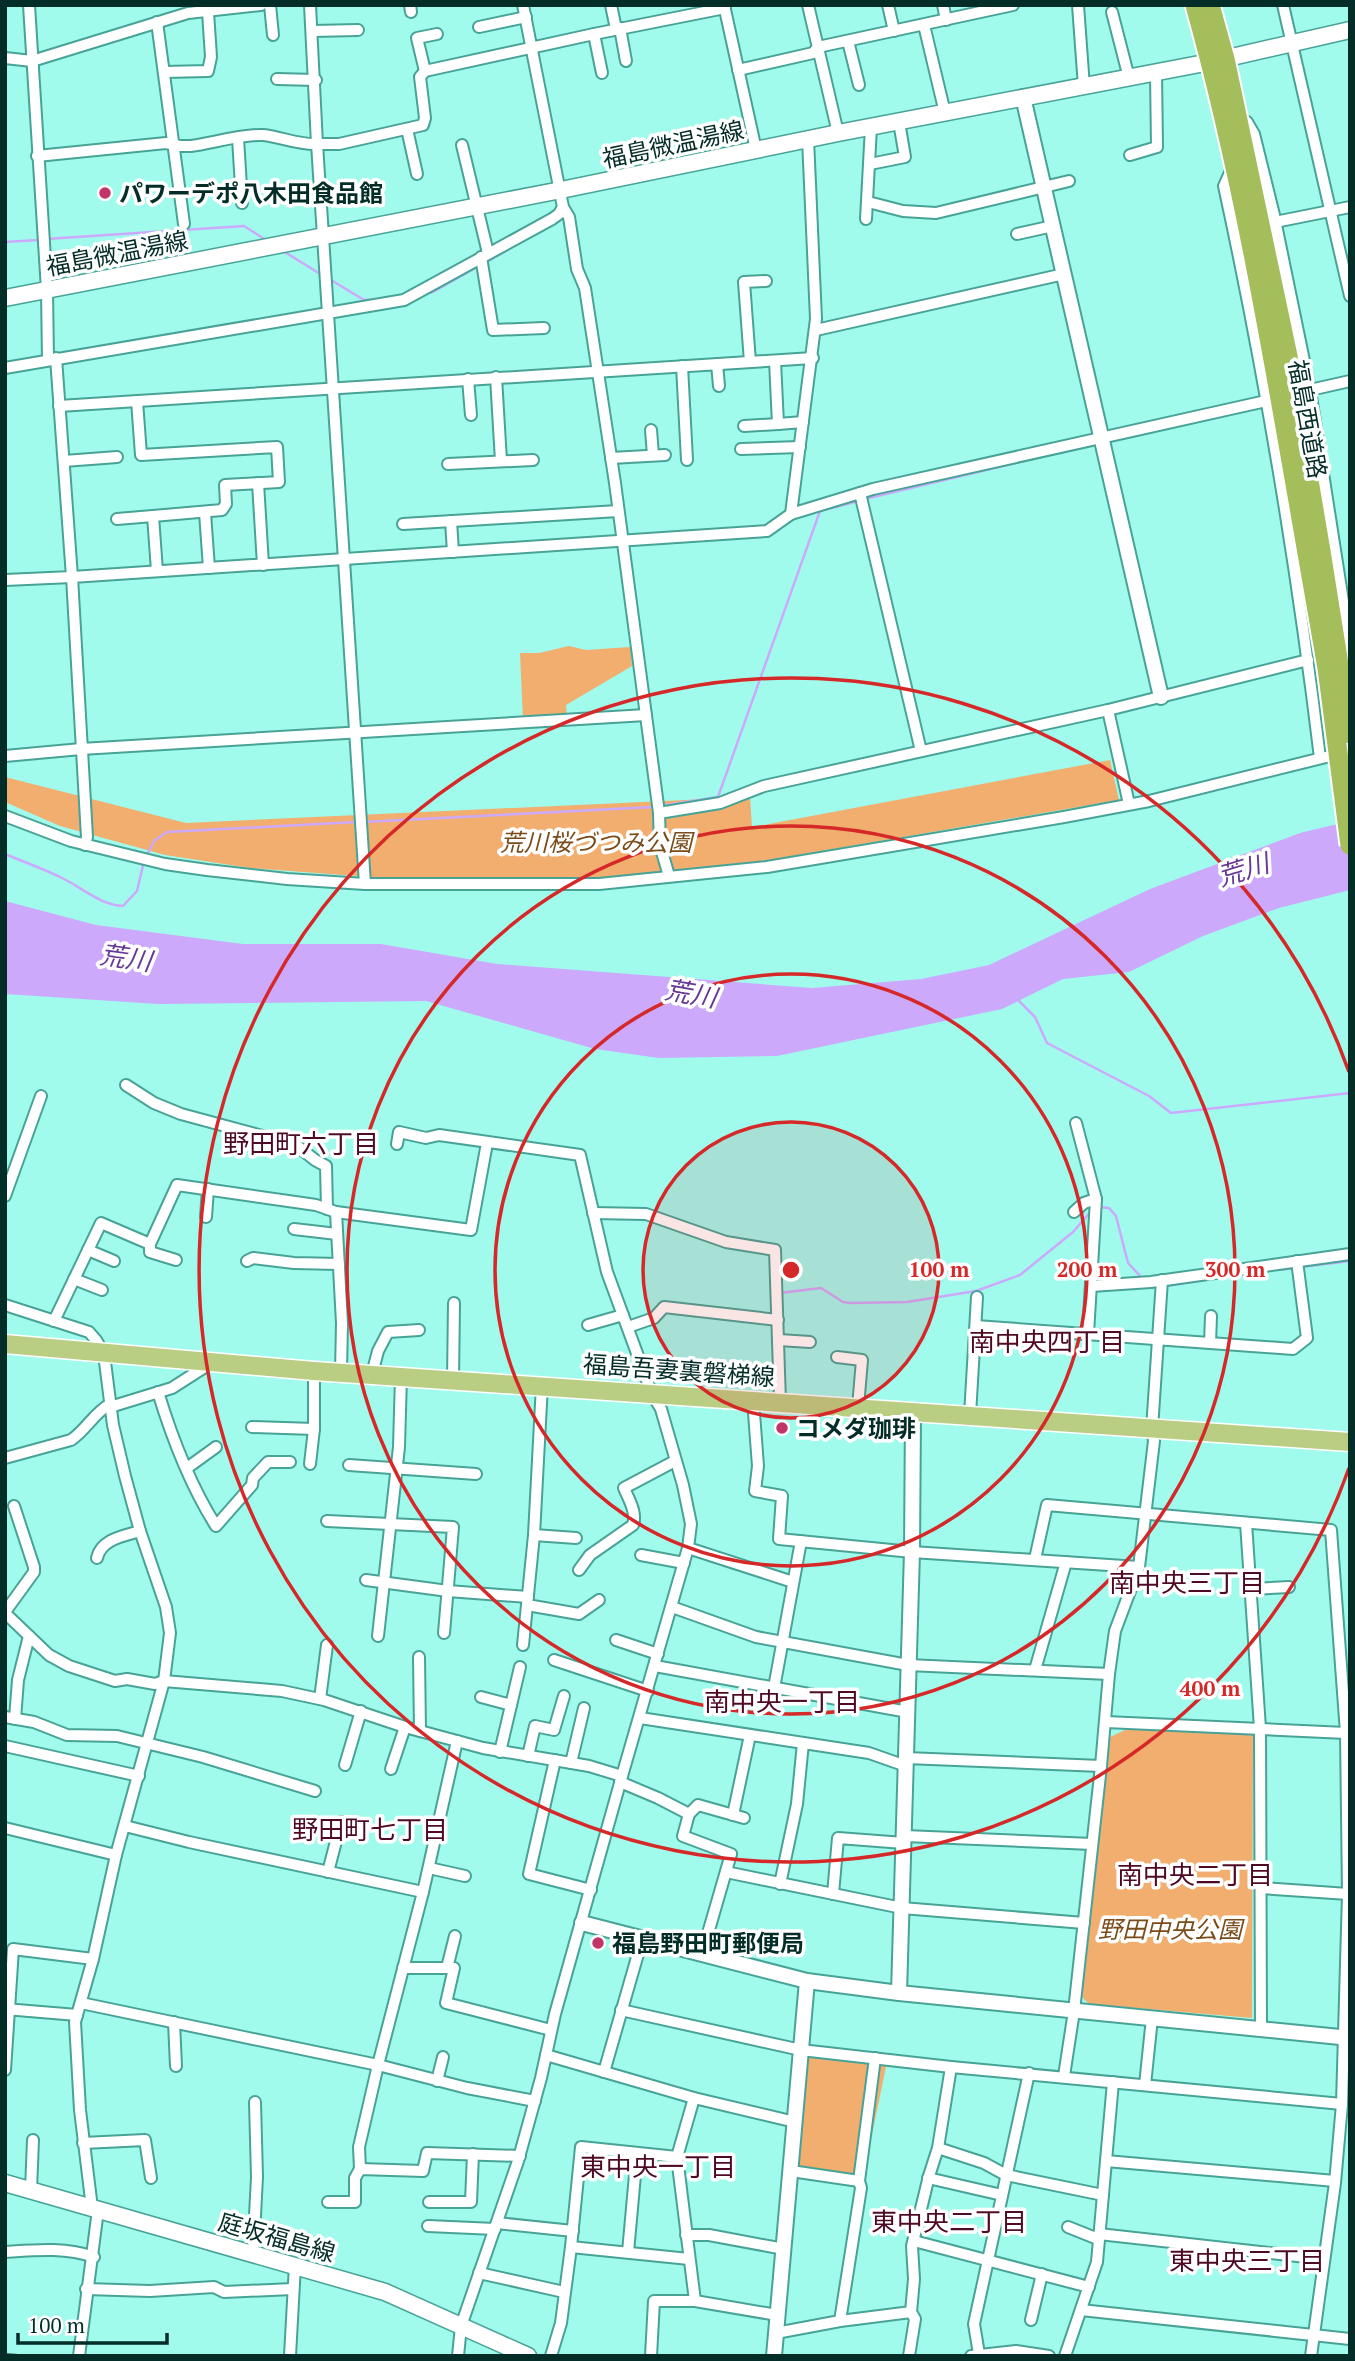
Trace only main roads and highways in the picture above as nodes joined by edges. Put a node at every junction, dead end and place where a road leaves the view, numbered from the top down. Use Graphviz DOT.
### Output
graph roads {
  1 [pos="1195,5"];
  2 [pos="1210,5"];
  3 [pos="1350,30"];
  4 [pos="1218,60"];
  5 [pos="5,299"];
  6 [pos="1314,552"];
  7 [pos="1350,734"];
  8 [pos="1350,845"];
  9 [pos="5,1344"];
  10 [pos="1350,1442"];
  11 [pos="5,2183"];
  12 [pos="528,2356"];
  1 -- 4 [label="highway, 福島西道路"];
  2 -- 4 [label="highway, 福島西道路"];
  3 -- 4 [label="main road, 福島微温湯線"];
  4 -- 5 [label="main road, 福島微温湯線"];
  4 -- 6 [label="highway, 福島西道路"];
  4 -- 6 [label="highway, 福島西道路"];
  6 -- 7 [label="highway, 福島西道路, bridge"];
  6 -- 8 [label="highway, 福島西道路, bridge"];
  9 -- 10 [label="main road, 福島吾妻裏磐梯線"];
  11 -- 12 [label="main road, 庭坂福島線"];
}
